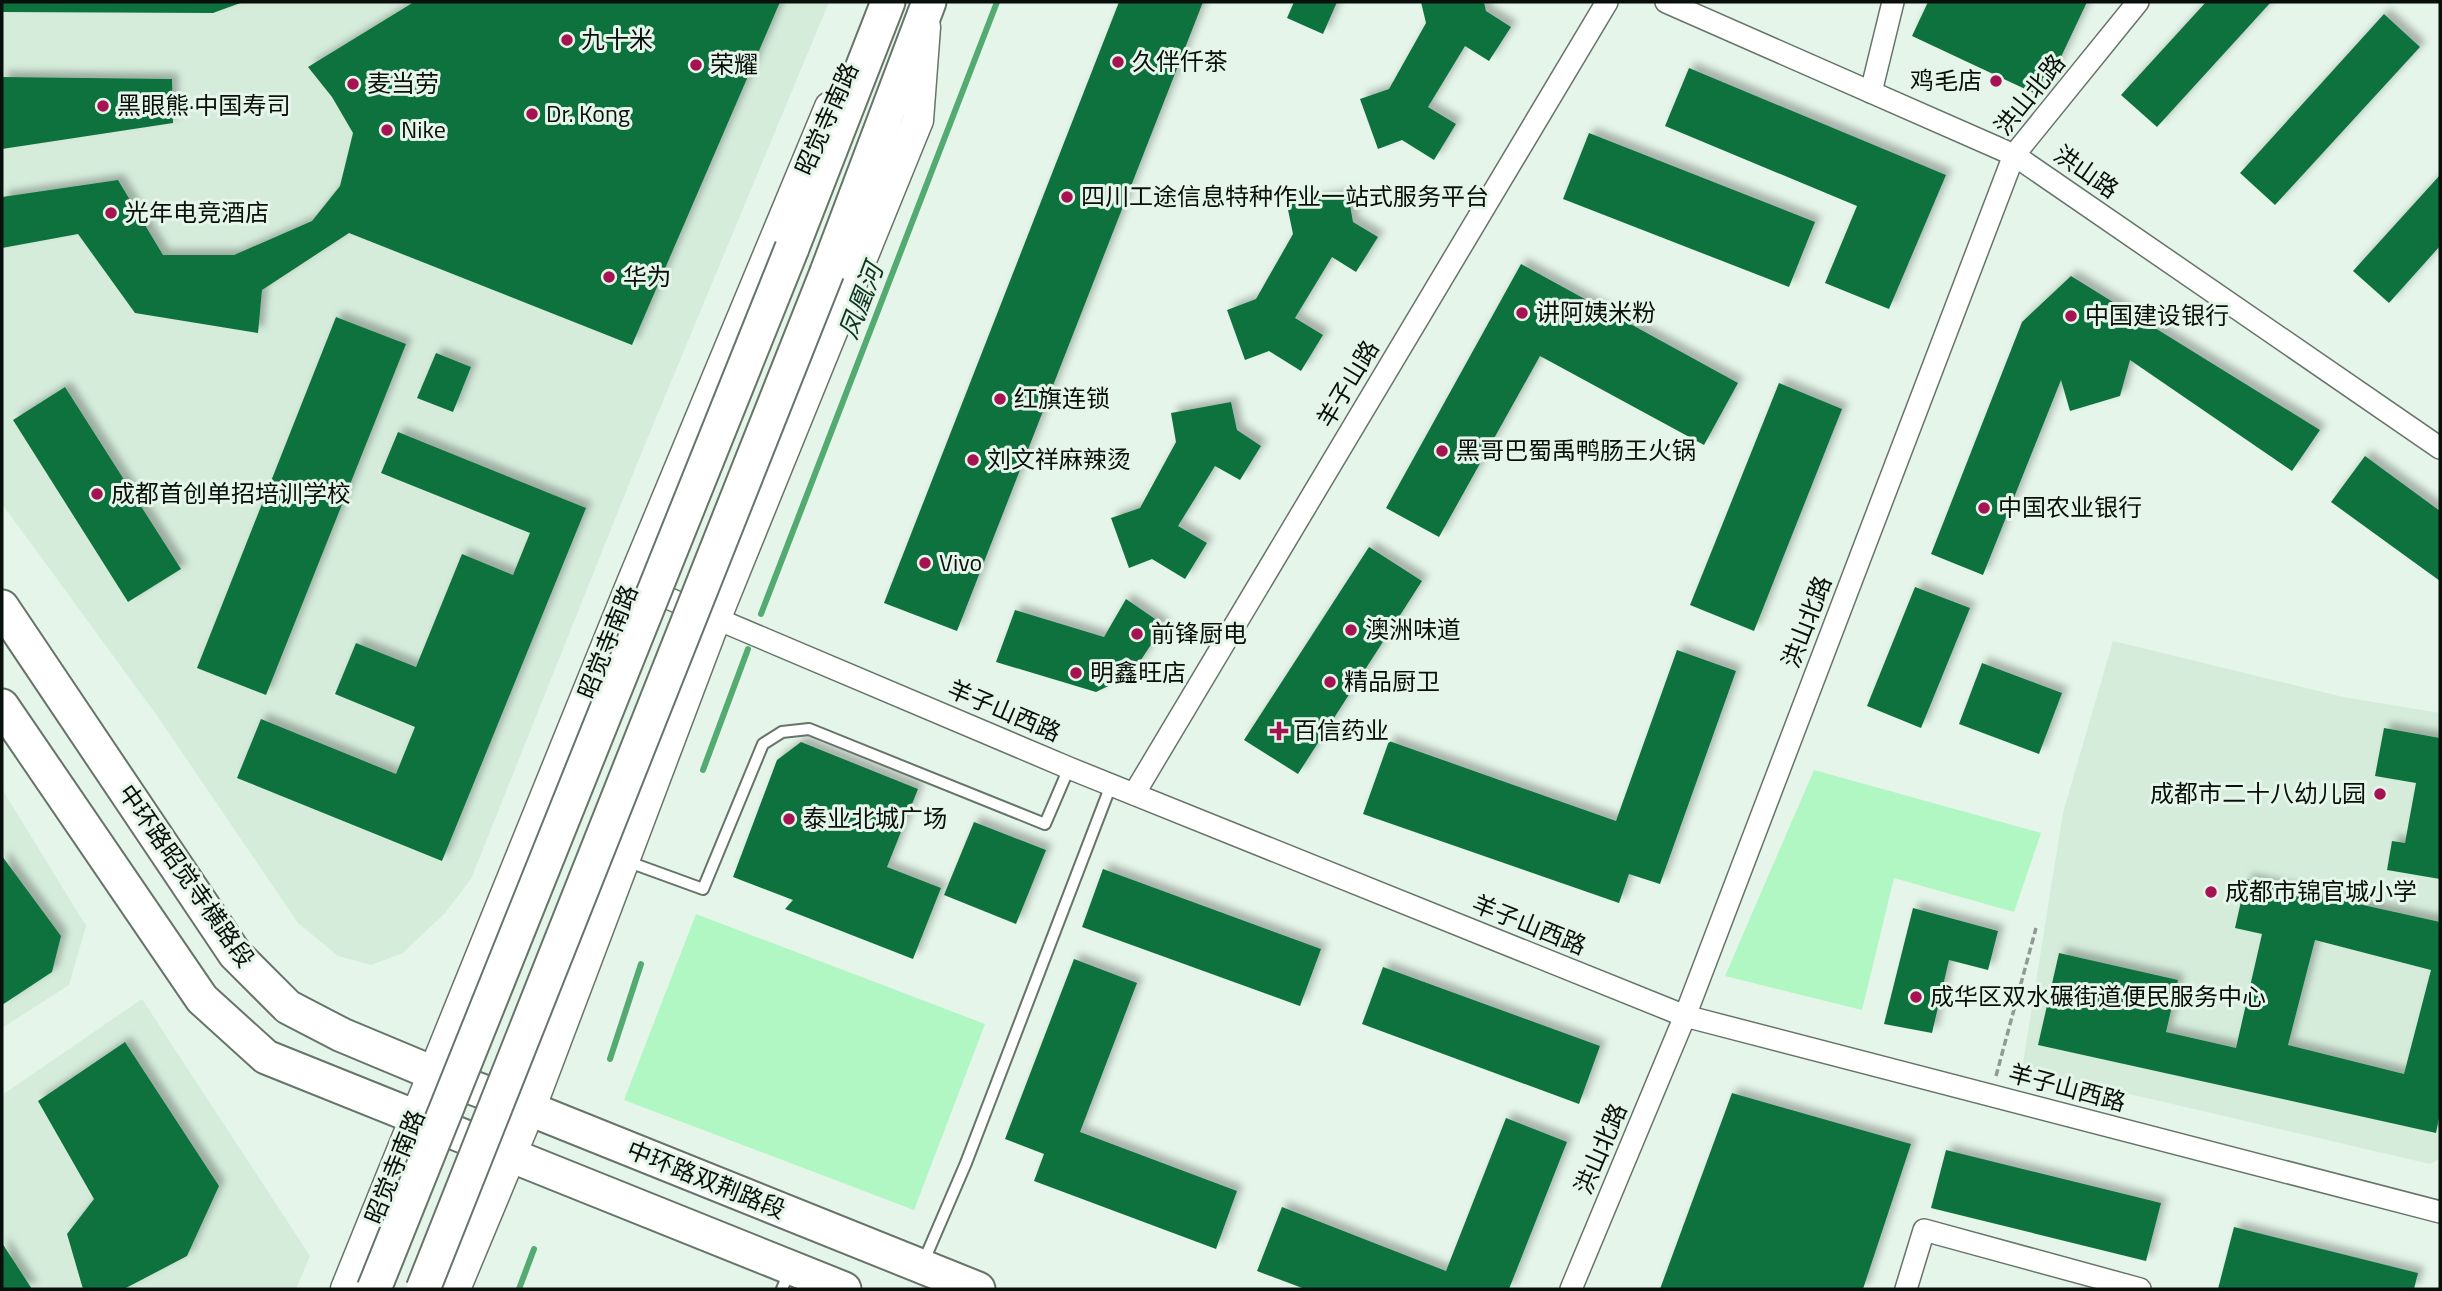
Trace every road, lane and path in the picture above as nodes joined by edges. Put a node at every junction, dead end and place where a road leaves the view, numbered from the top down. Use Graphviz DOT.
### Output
graph roads {
  1 [pos="887,2"];
  2 [pos="1607,2"];
  3 [pos="1667,2"];
  4 [pos="1893,2"];
  5 [pos="2138,2"];
  6 [pos="928,4"];
  7 [pos="1871,92"];
  8 [pos="2014,155"];
  9 [pos="2440,448"];
  10 [pos="632,583"];
  11 [pos="2,607"];
  12 [pos="716,617"];
  13 [pos="2,706"];
  14 [pos="1069,768"];
  15 [pos="1111,785"];
  16 [pos="1134,794"];
  17 [pos="623,860"];
  18 [pos="2036,928"];
  19 [pos="1685,1016"];
  20 [pos="433,1073"];
  21 [pos="1990,1095"];
  22 [pos="530,1109"];
  23 [pos="415,1120"];
  24 [pos="511,1155"];
  25 [pos="2440,1212"];
  26 [pos="922,1266"];
  27 [pos="786,1278"];
  28 [pos="346,1289"];
  29 [pos="374,1289"];
  30 [pos="423,1289"];
  31 [pos="454,1289"];
  32 [pos="844,1289"];
  33 [pos="978,1289"];
  34 [pos="1570,1289"];
  35 [pos="1906,1289"];
  36 [pos="2140,1289"];
  1 -- 10 [label="street, 昭觉寺南路"];
  1 -- 29 [label="main road, 昭觉寺南路, bridge"];
  2 -- 16 [label="street, 羊子山路"];
  3 -- 7 [label="street, 洪山路"];
  4 -- 7 [label="street"];
  5 -- 8 [label="street, 洪山北路"];
  6 -- 12 [label="street, 昭觉寺南路"];
  6 -- 30 [label="main road, 昭觉寺南路, bridge"];
  7 -- 8 [label="street, 洪山路"];
  8 -- 9 [label="street, 洪山路"];
  8 -- 19 [label="street, 洪山北路"];
  10 -- 12 [label="street, 羊子山西路"];
  10 -- 20 [label="street, 昭觉寺南路"];
  11 -- 20 [label="main road, 中环路昭觉寺横路段"];
  12 -- 14 [label="street, 羊子山西路"];
  12 -- 17 [label="street, 昭觉寺南路"];
  13 -- 23 [label="main road"];
  14 -- 15 [label="street, 羊子山西路"];
  14 -- 17 [label="lane"];
  15 -- 16 [label="street, 羊子山西路"];
  15 -- 26 [label="lane"];
  16 -- 19 [label="street, 羊子山西路"];
  17 -- 22 [label="street, 昭觉寺南路"];
  18 -- 21 [label="path"];
  19 -- 21 [label="street, 羊子山西路"];
  19 -- 34 [label="street, 洪山北路"];
  20 -- 22 [label="main road, 中环路双荆路段"];
  20 -- 23 [label="street, 昭觉寺南路"];
  21 -- 25 [label="street, 羊子山西路"];
  22 -- 24 [label="street, 昭觉寺南路"];
  22 -- 26 [label="main road, 中环路双荆路段"];
  23 -- 24 [label="main road, 中环路双荆路段"];
  23 -- 28 [label="street, 昭觉寺南路"];
  24 -- 27 [label="main road, 中环路双荆路段"];
  24 -- 31 [label="street, 昭觉寺南路"];
  26 -- 33 [label="main road, 中环路双荆路段"];
  27 -- 32 [label="main road, 中环路双荆路段"];
  35 -- 36 [label="street"];
}
